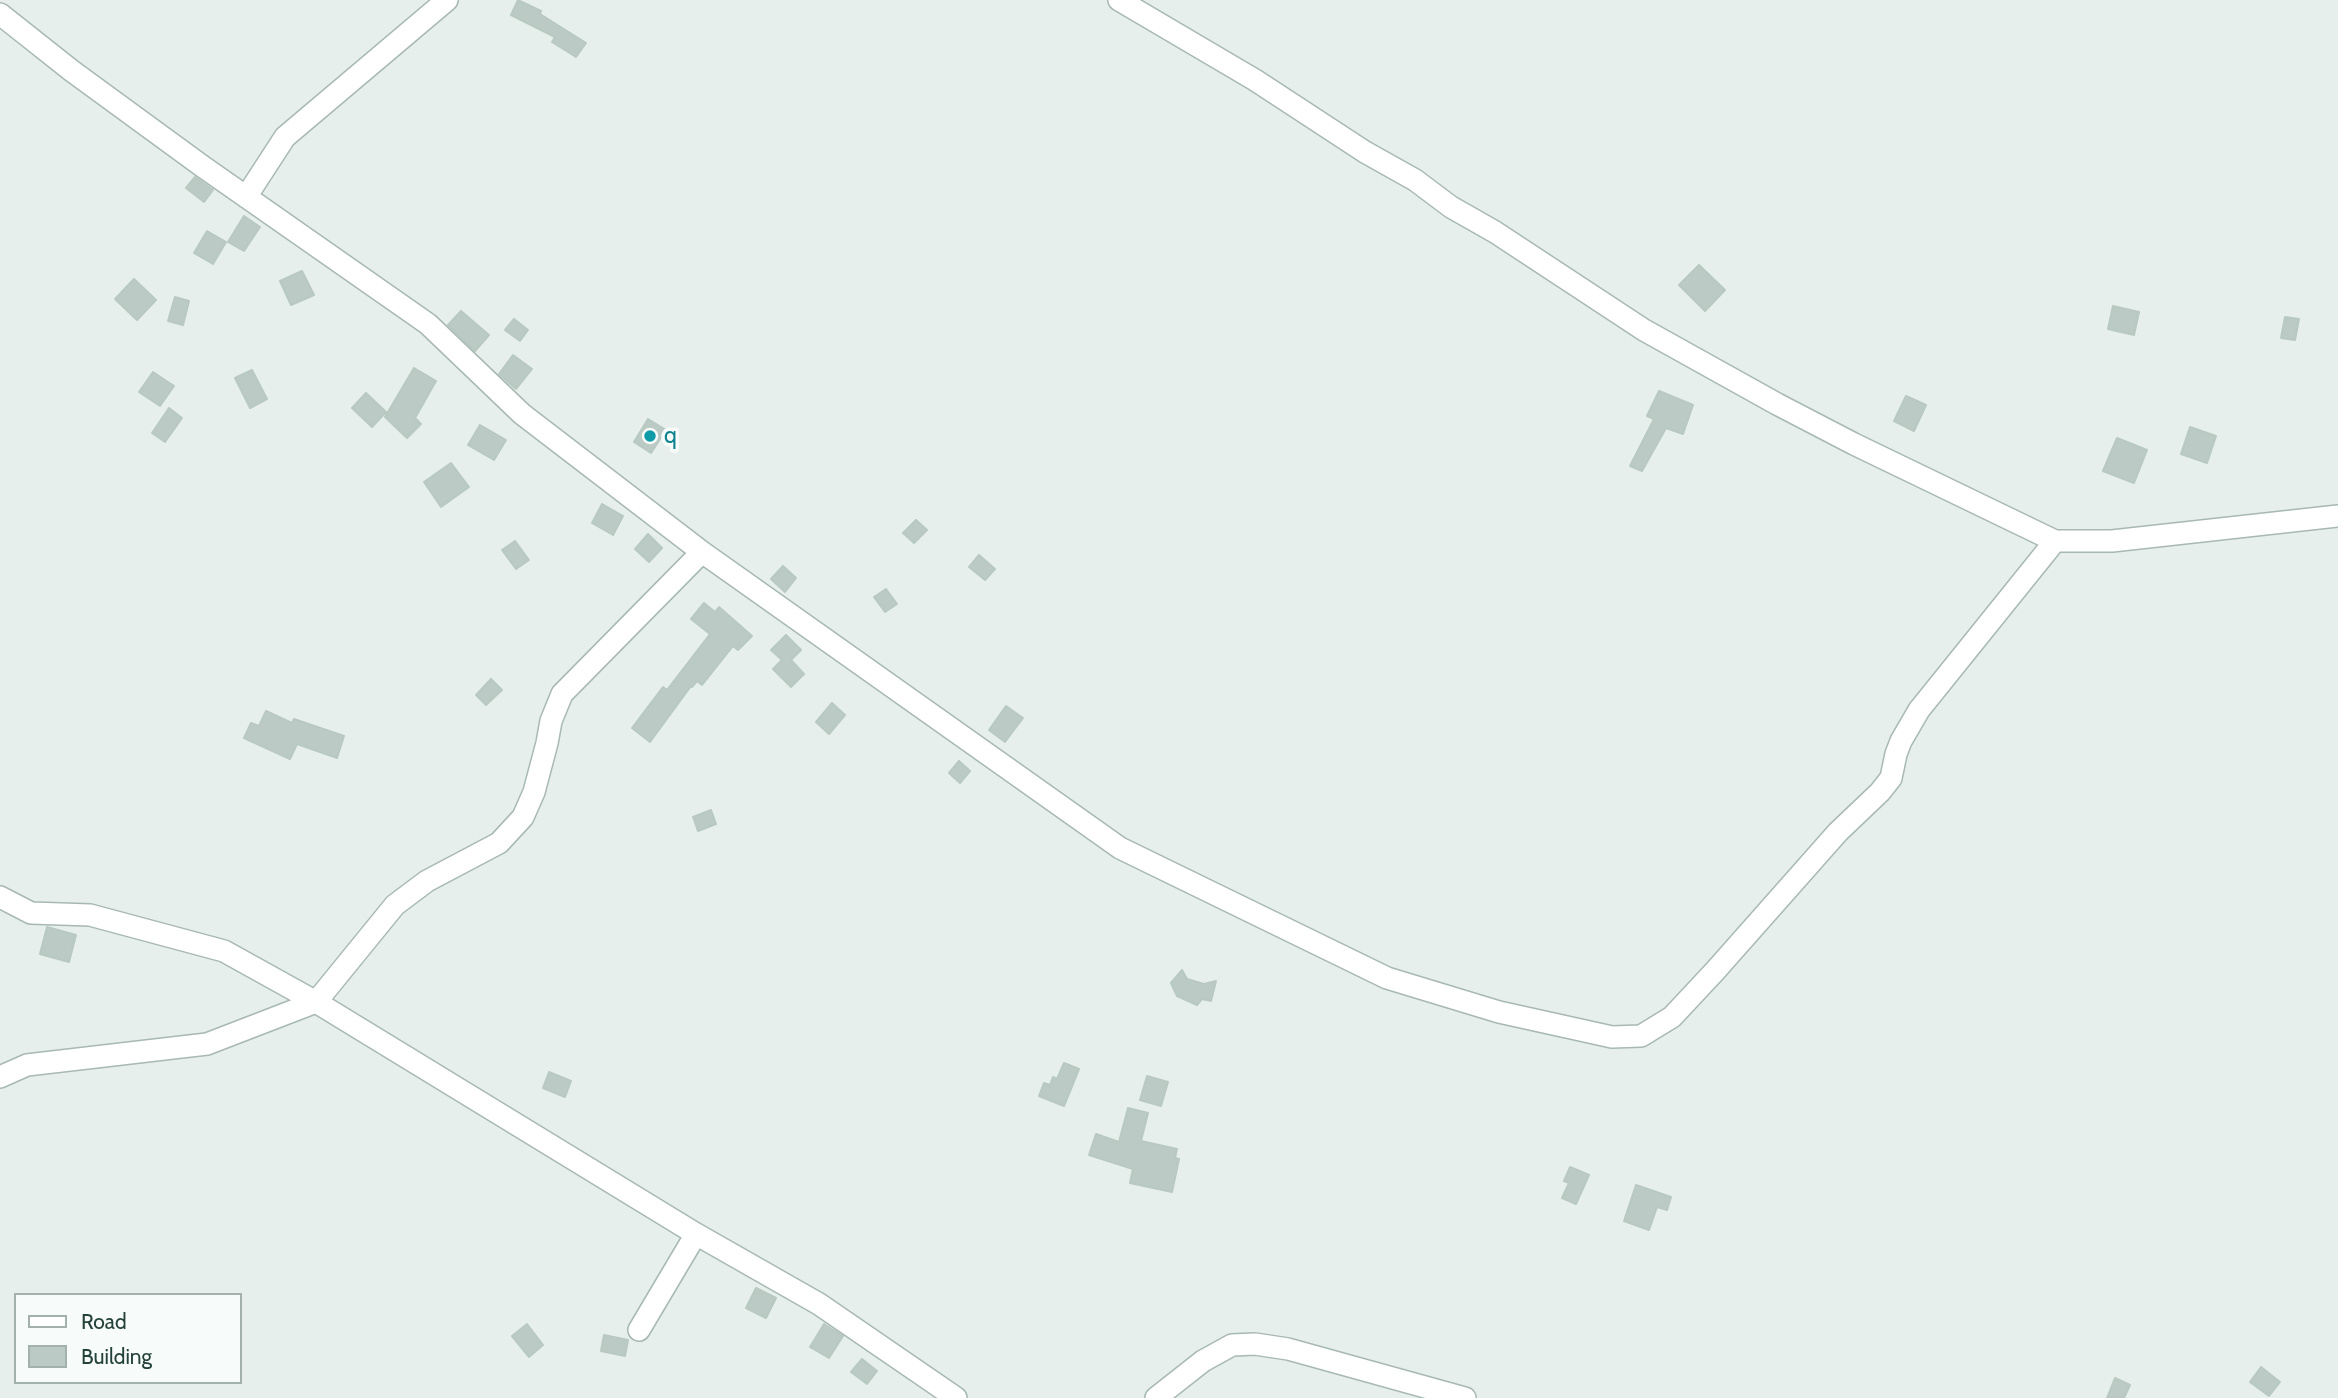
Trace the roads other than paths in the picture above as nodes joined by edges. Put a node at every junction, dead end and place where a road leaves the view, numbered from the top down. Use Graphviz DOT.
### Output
graph roads {
  1 [pos="447,0"];
  2 [pos="1119,0"];
  3 [pos="0,14"];
  4 [pos="246,197"];
  5 [pos="2338,516"];
  6 [pos="2055,541"];
  7 [pos="702,552"];
  8 [pos="0,897"];
  9 [pos="316,1002"];
  10 [pos="0,1077"];
  11 [pos="696,1234"];
  12 [pos="639,1330"];
  13 [pos="956,1398"];
  14 [pos="1156,1398"];
  15 [pos="1465,1398"];
  1 -- 4 [label="street"];
  2 -- 6 [label="street"];
  3 -- 4 [label="street"];
  4 -- 7 [label="street"];
  5 -- 6 [label="street"];
  6 -- 7 [label="street"];
  7 -- 9 [label="street"];
  8 -- 9 [label="street"];
  9 -- 10 [label="street"];
  9 -- 11 [label="street"];
  11 -- 12 [label="street"];
  11 -- 13 [label="street"];
  14 -- 15 [label="street"];
}
